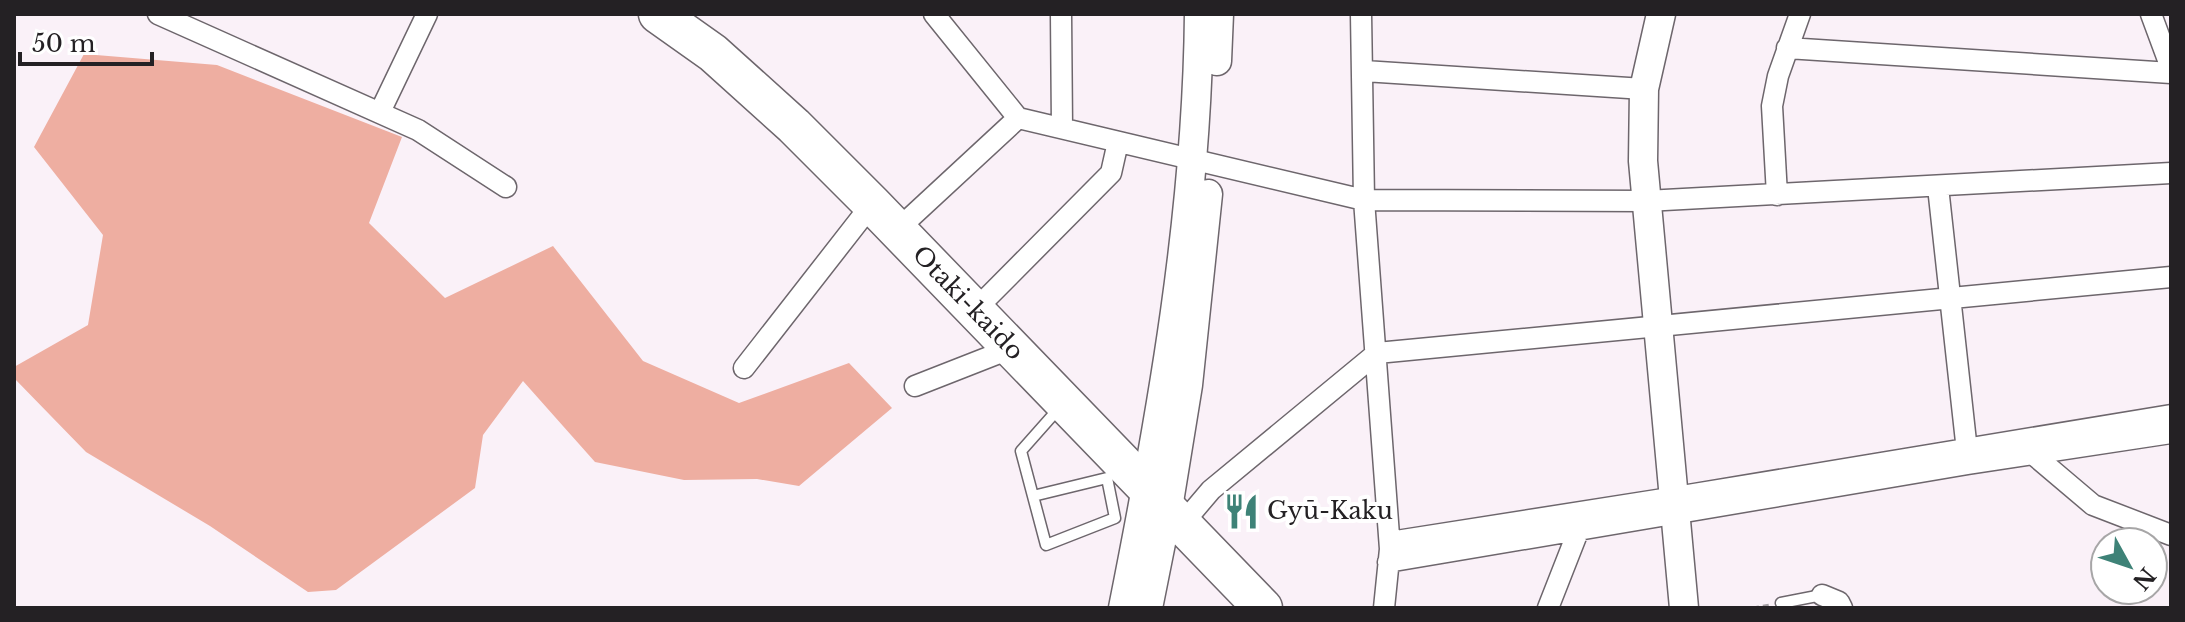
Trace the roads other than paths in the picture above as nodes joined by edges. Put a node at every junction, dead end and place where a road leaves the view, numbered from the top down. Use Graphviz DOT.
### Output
graph roads {
  1 [pos="158,14"];
  2 [pos="427,14"];
  3 [pos="658,14"];
  4 [pos="934,14"];
  5 [pos="1061,14"];
  6 [pos="1199,14"];
  7 [pos="1219,14"];
  8 [pos="1361,14"];
  9 [pos="1661,14"];
  10 [pos="1800,14"];
  11 [pos="2151,14"];
  12 [pos="1787,48"];
  13 [pos="1364,71"];
  14 [pos="2171,71"];
  15 [pos="1644,89"];
  16 [pos="380,112"];
  17 [pos="1018,118"];
  18 [pos="1062,128"];
  19 [pos="1118,142"];
  20 [pos="1203,161"];
  21 [pos="2171,173"];
  22 [pos="506,187"];
  23 [pos="1938,187"];
  24 [pos="1777,195"];
  25 [pos="1364,200"];
  26 [pos="1646,201"];
  27 [pos="885,217"];
  28 [pos="2171,277"];
  29 [pos="1952,300"];
  30 [pos="975,310"];
  31 [pos="1660,325"];
  32 [pos="1012,348"];
  33 [pos="1377,353"];
  34 [pos="744,368"];
  35 [pos="915,386"];
  36 [pos="1063,403"];
  37 [pos="2171,415"];
  38 [pos="2171,433"];
  39 [pos="2034,455"];
  40 [pos="1967,456"];
  41 [pos="1033,496"];
  42 [pos="1676,505"];
  43 [pos="1166,506"];
  44 [pos="1579,529"];
  45 [pos="2171,535"];
  46 [pos="1389,552"];
  47 [pos="1822,595"];
  48 [pos="1781,603"];
  49 [pos="1257,606"];
  50 [pos="1123,608"];
  51 [pos="1148,608"];
  52 [pos="1384,608"];
  53 [pos="1548,608"];
  54 [pos="1684,608"];
  55 [pos="1842,608"];
  1 -- 16 [label="street"];
  2 -- 16 [label="street"];
  3 -- 27 [label="highway, Otaki-kaido"];
  4 -- 17 [label="street"];
  5 -- 18 [label="street"];
  6 -- 20 [label="street"];
  7 -- 20 [label="street"];
  8 -- 13 [label="street"];
  9 -- 15 [label="street"];
  10 -- 12 [label="street"];
  11 -- 14 [label="street"];
  12 -- 14 [label="street"];
  12 -- 24 [label="street"];
  13 -- 15 [label="street"];
  13 -- 25 [label="street"];
  15 -- 26 [label="street"];
  16 -- 22 [label="street"];
  17 -- 18 [label="street"];
  17 -- 27 [label="street"];
  18 -- 19 [label="street"];
  19 -- 20 [label="street"];
  19 -- 30 [label="street"];
  20 -- 25 [label="street"];
  20 -- 43 [label="street"];
  21 -- 23 [label="street"];
  23 -- 24 [label="street"];
  23 -- 29 [label="street"];
  24 -- 26 [label="street"];
  25 -- 26 [label="street"];
  25 -- 33 [label="street"];
  26 -- 31 [label="street"];
  27 -- 30 [label="highway, Otaki-kaido"];
  27 -- 34 [label="street"];
  28 -- 29 [label="street"];
  29 -- 31 [label="street"];
  29 -- 40 [label="street"];
  30 -- 32 [label="highway, Otaki-kaido"];
  31 -- 33 [label="street"];
  31 -- 42 [label="street"];
  32 -- 35 [label="street"];
  32 -- 36 [label="highway, Otaki-kaido"];
  33 -- 43 [label="street"];
  33 -- 46 [label="street"];
  36 -- 41 [label="lane"];
  36 -- 43 [label="highway, Otaki-kaido"];
  37 -- 40 [label="street"];
  38 -- 39 [label="street"];
  39 -- 40 [label="street"];
  39 -- 45 [label="street"];
  40 -- 42 [label="street"];
  41 -- 41 [label="lane"];
  42 -- 44 [label="street"];
  42 -- 46 [label="street"];
  42 -- 54 [label="street"];
  43 -- 49 [label="highway, Otaki-kaido"];
  43 -- 50 [label="street"];
  43 -- 51 [label="street"];
  44 -- 46 [label="street"];
  44 -- 53 [label="street"];
  46 -- 52 [label="street"];
  47 -- 48 [label="lane"];
  47 -- 55 [label="street"];
}
